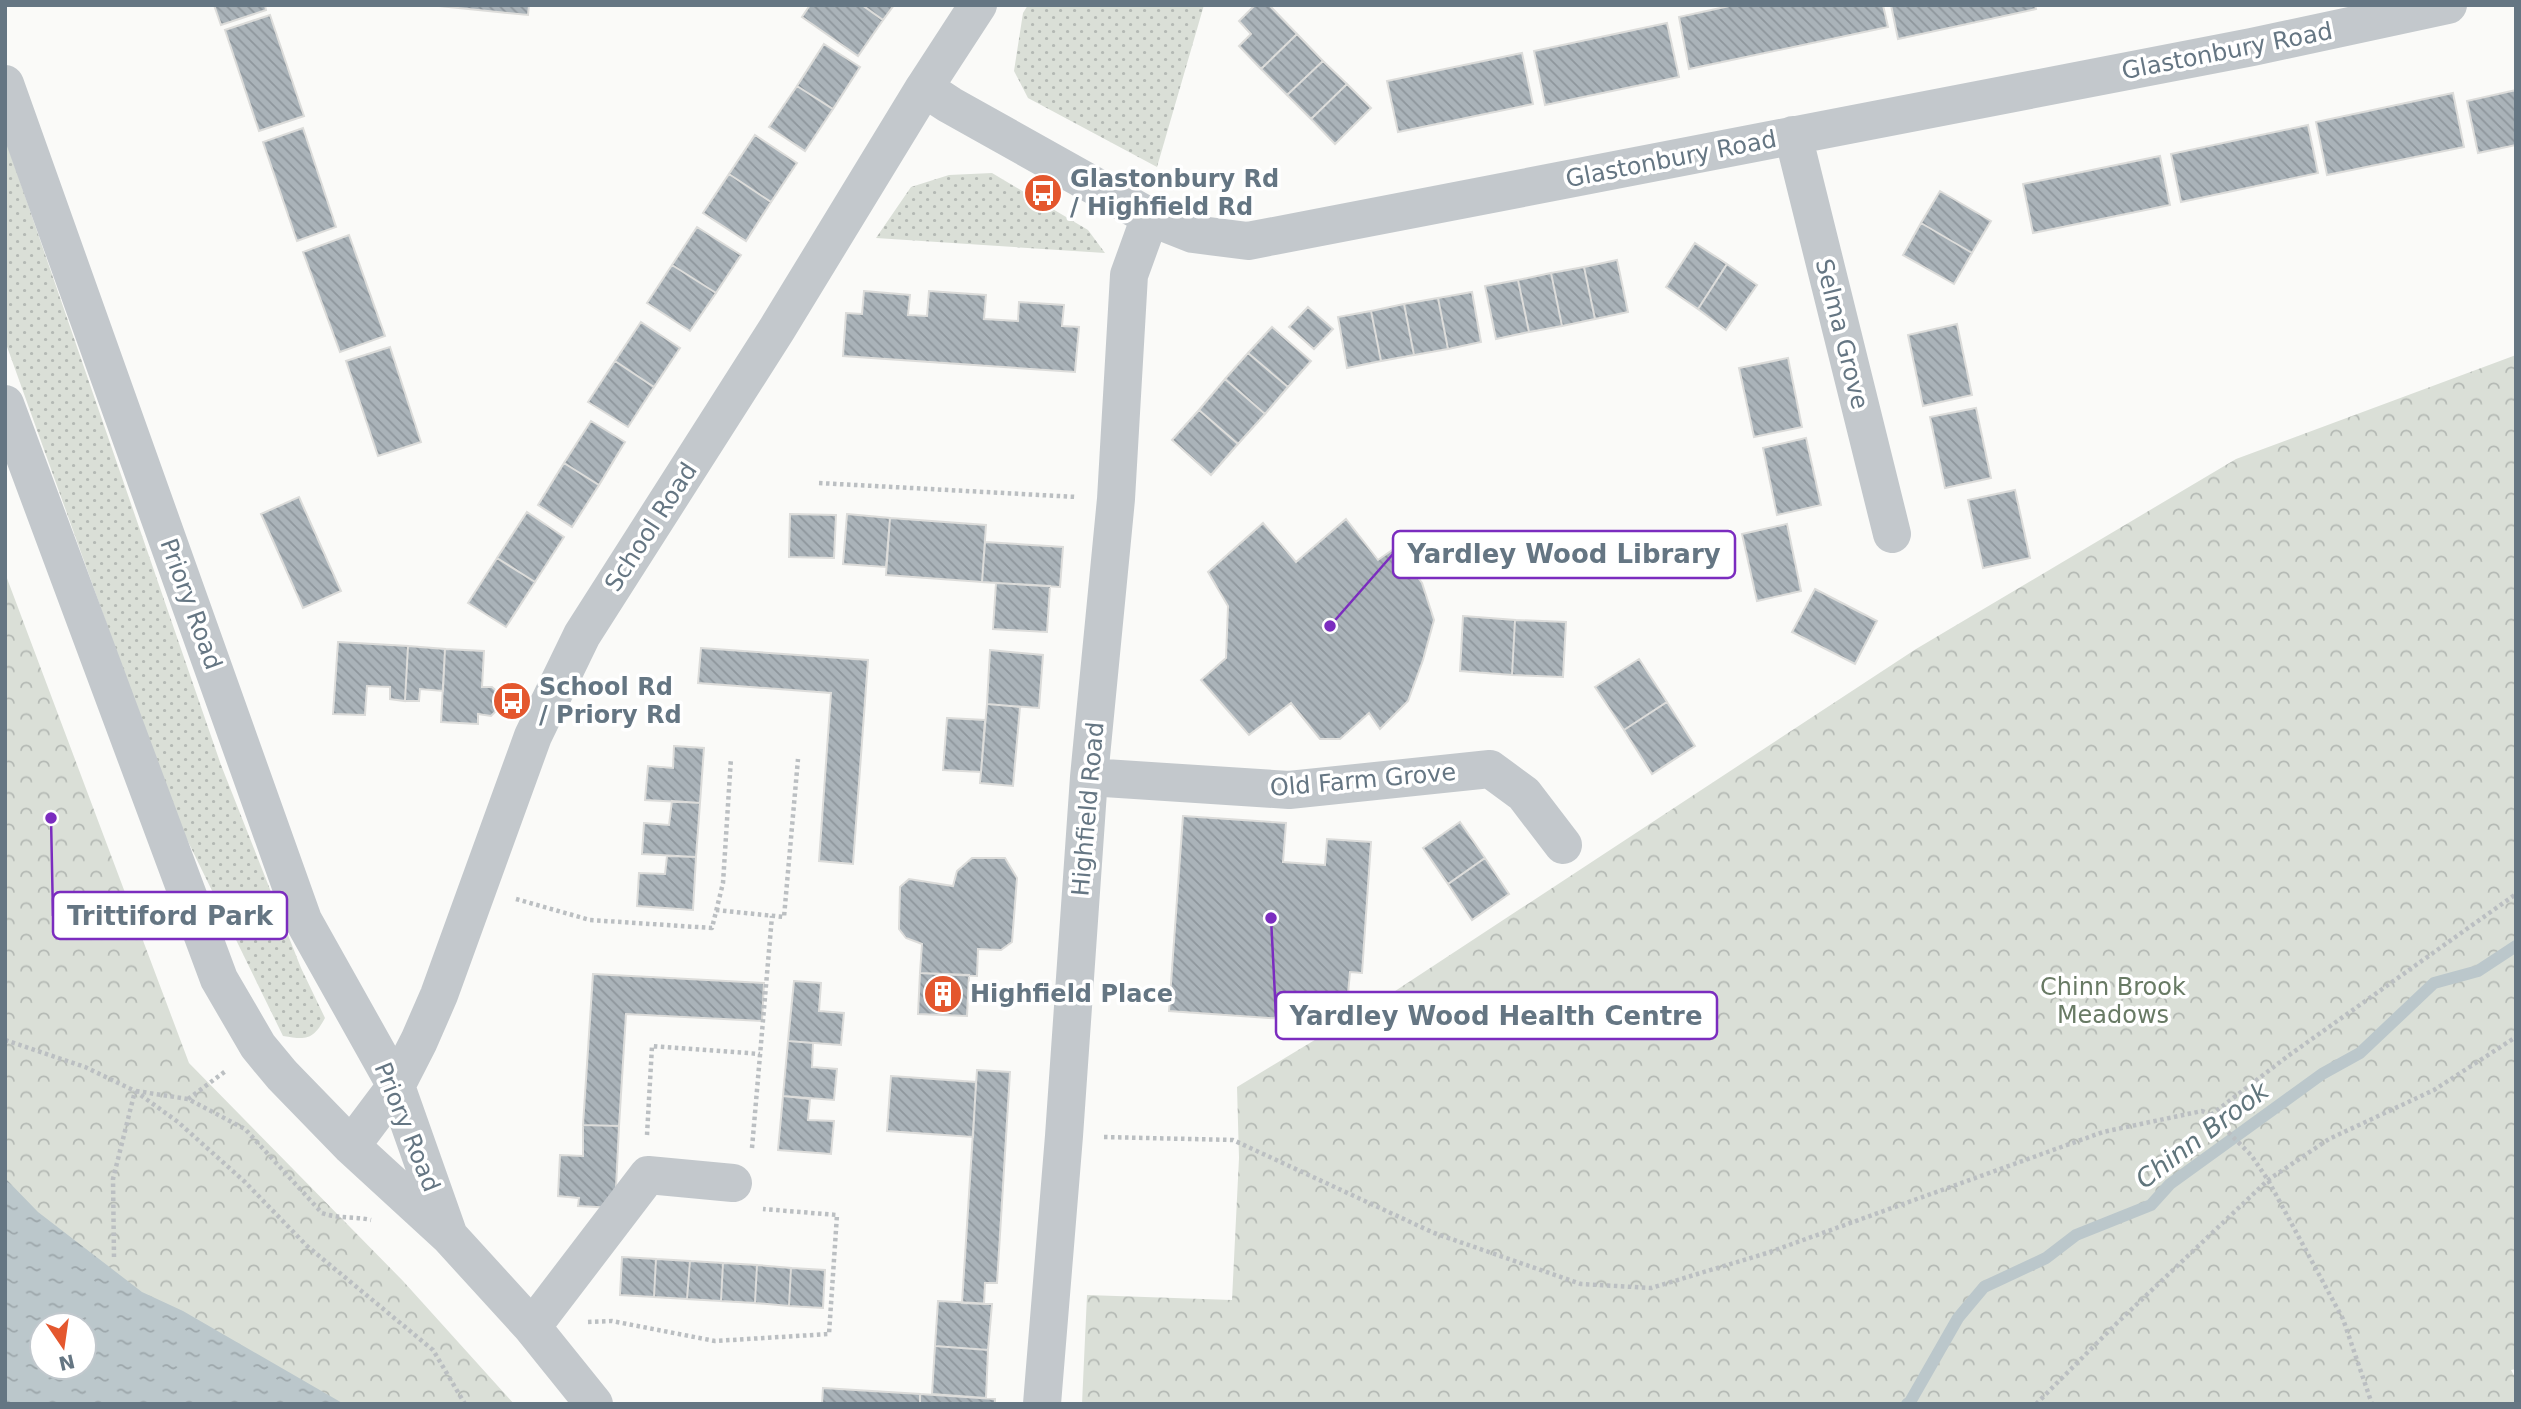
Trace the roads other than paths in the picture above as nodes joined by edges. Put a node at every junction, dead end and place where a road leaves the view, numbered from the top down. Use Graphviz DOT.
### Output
graph roads {
  1 [pos="978,5"];
  2 [pos="2448,5"];
  3 [pos="5,84"];
  4 [pos="923,88"];
  5 [pos="1793,135"];
  6 [pos="1150,217"];
  7 [pos="5,404"];
  8 [pos="1892,534"];
  9 [pos="1089,777"];
  10 [pos="1563,845"];
  11 [pos="396,1086"];
  12 [pos="351,1146"];
  13 [pos="741,1184"];
  14 [pos="449,1236"];
  15 [pos="538,1335"];
  16 [pos="594,1404"];
  17 [pos="1042,1404"];
  1 -- 4 [label="street, School Road"];
  2 -- 5 [label="street, Glastonbury Road"];
  3 -- 11 [label="street, Priory Road"];
  4 -- 6 [label="street, Glastonbury Road"];
  4 -- 11 [label="street, School Road"];
  5 -- 6 [label="street, Glastonbury Road"];
  5 -- 8 [label="street, Selma Grove"];
  6 -- 9 [label="street, Highfield Road"];
  7 -- 12 [label="street, Priory Road"];
  9 -- 10 [label="street, Old Farm Grove"];
  9 -- 17 [label="street, Highfield Road"];
  11 -- 12 [label="street, School Road"];
  11 -- 14 [label="street, Priory Road"];
  12 -- 14 [label="street, Priory Road"];
  13 -- 15 [label="street"];
  14 -- 15 [label="street"];
  15 -- 16 [label="street"];
}
